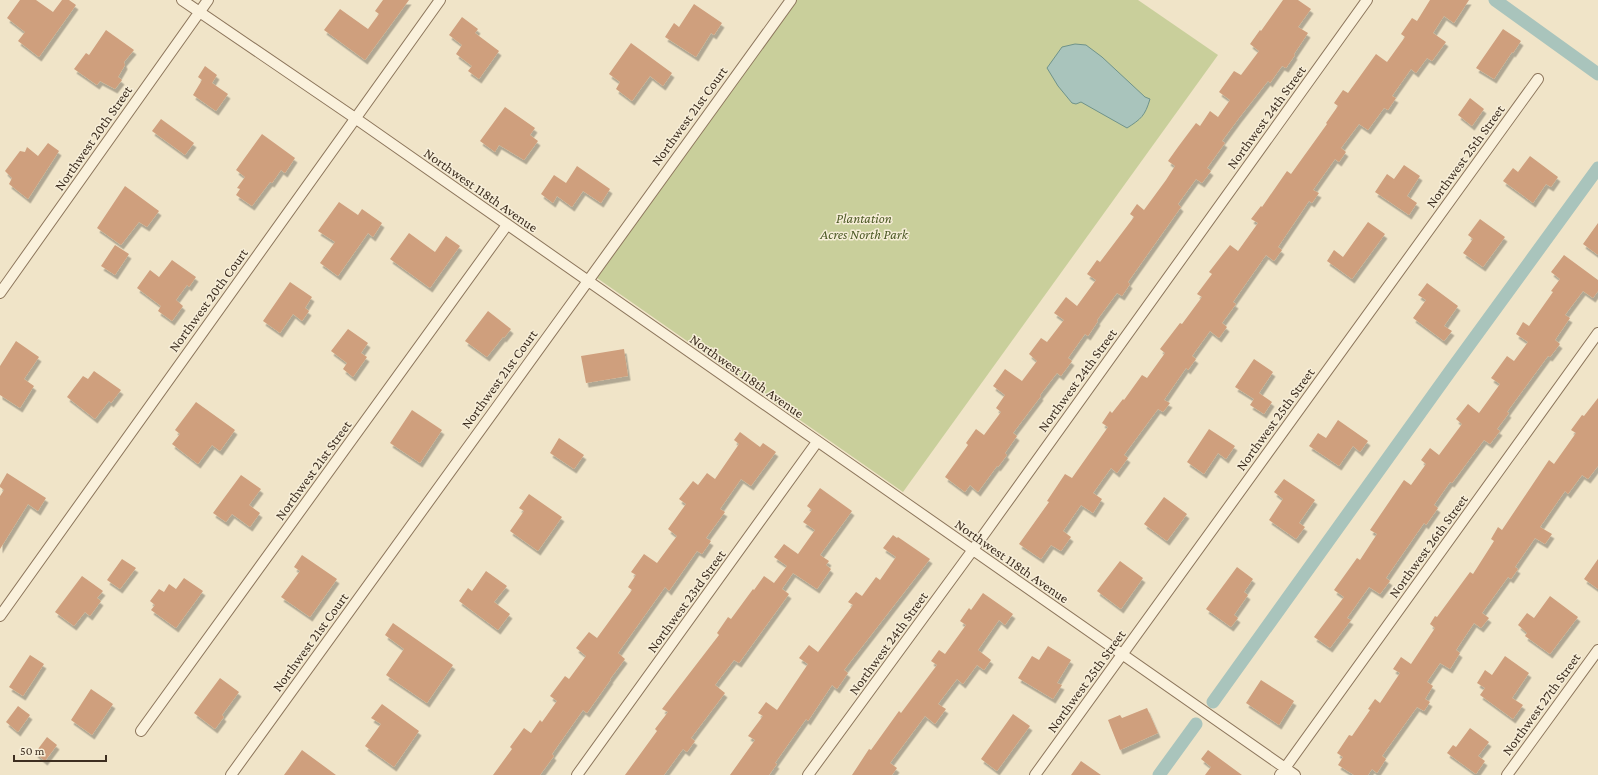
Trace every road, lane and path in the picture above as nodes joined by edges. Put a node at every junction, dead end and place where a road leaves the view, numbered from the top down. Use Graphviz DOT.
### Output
graph roads {
  1 [pos="182,0"];
  2 [pos="208,0"];
  3 [pos="440,0"];
  4 [pos="790,0"];
  5 [pos="1367,0"];
  6 [pos="200,12"];
  7 [pos="1538,78"];
  8 [pos="355,118"];
  9 [pos="507,225"];
  10 [pos="587,281"];
  11 [pos="0,293"];
  12 [pos="1598,333"];
  13 [pos="817,442"];
  14 [pos="972,550"];
  15 [pos="0,616"];
  16 [pos="1598,650"];
  17 [pos="1123,655"];
  18 [pos="141,731"];
  19 [pos="1282,772"];
  20 [pos="231,775"];
  21 [pos="577,775"];
  22 [pos="808,775"];
  23 [pos="1035,775"];
  24 [pos="1294,775"];
  25 [pos="1507,775"];
  1 -- 6 [label="street, Northwest 118th Avenue"];
  2 -- 6 [label="street, Northwest 20th Street"];
  3 -- 8 [label="street, Northwest 20th Court"];
  4 -- 10 [label="street, Northwest 21st Court"];
  5 -- 14 [label="street, Northwest 24th Street"];
  6 -- 8 [label="street, Northwest 118th Avenue"];
  6 -- 11 [label="street, Northwest 20th Street"];
  7 -- 17 [label="street, Northwest 25th Street"];
  8 -- 9 [label="street, Northwest 118th Avenue"];
  8 -- 15 [label="street, Northwest 20th Court"];
  9 -- 10 [label="street, Northwest 118th Avenue"];
  9 -- 18 [label="street, Northwest 21st Street"];
  10 -- 13 [label="street, Northwest 118th Avenue"];
  10 -- 20 [label="street, Northwest 21st Court"];
  12 -- 19 [label="street, Northwest 26th Street"];
  13 -- 14 [label="street, Northwest 118th Avenue"];
  13 -- 21 [label="street, Northwest 23rd Street"];
  14 -- 17 [label="street, Northwest 118th Avenue"];
  14 -- 22 [label="street, Northwest 24th Street"];
  16 -- 25 [label="street, Northwest 27th Street"];
  17 -- 19 [label="street, Northwest 118th Avenue"];
  17 -- 23 [label="street, Northwest 25th Street"];
  19 -- 24 [label="street, Northwest 118th Avenue"];
}
